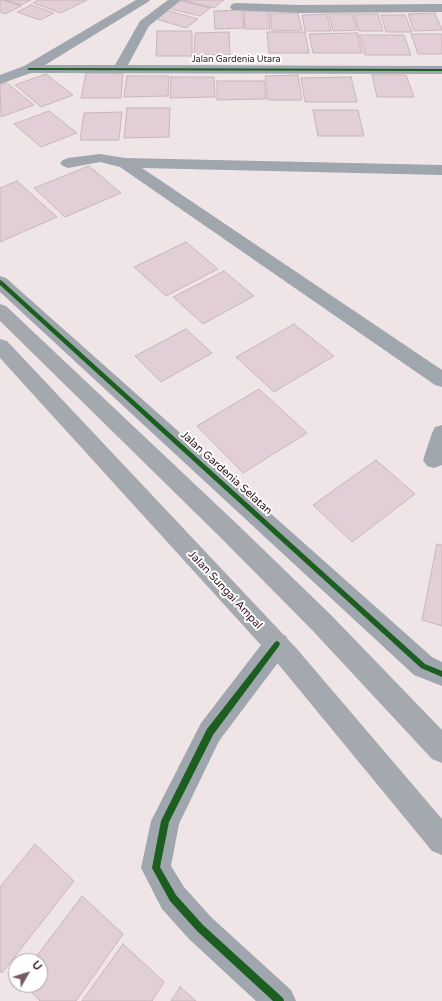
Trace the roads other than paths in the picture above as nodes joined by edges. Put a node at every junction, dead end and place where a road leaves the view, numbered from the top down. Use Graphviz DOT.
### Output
graph roads {
  1 [pos="144,0"];
  2 [pos="175,0"];
  3 [pos="312,0"];
  4 [pos="236,7"];
  5 [pos="442,8"];
  6 [pos="300,9"];
  7 [pos="120,68"];
  8 [pos="29,69"];
  9 [pos="442,70"];
  10 [pos="0,80"];
  11 [pos="68,163"];
  12 [pos="125,163"];
  13 [pos="442,170"];
  14 [pos="0,282"];
  15 [pos="0,310"];
  16 [pos="0,346"];
  17 [pos="442,380"];
  18 [pos="442,432"];
  19 [pos="434,460"];
  20 [pos="277,644"];
  21 [pos="442,674"];
  22 [pos="442,749"];
  23 [pos="442,841"];
  24 [pos="280,1001"];
  1 -- 8 [label="street"];
  2 -- 7 [label="street"];
  3 -- 6 [label="street"];
  4 -- 6 [label="street"];
  5 -- 6 [label="street"];
  7 -- 8 [label="street, Jalan Gardenia Utara"];
  7 -- 9 [label="street, Jalan Gardenia Utara"];
  8 -- 10 [label="street"];
  11 -- 12 [label="street"];
  12 -- 13 [label="street"];
  12 -- 17 [label="street"];
  14 -- 21 [label="street, Jalan Gardenia Selatan"];
  15 -- 22 [label="main road"];
  16 -- 20 [label="main road, Jalan Sungai Ampal"];
  18 -- 19 [label="street"];
  20 -- 23 [label="main road, Jalan Sungai Ampal"];
  20 -- 24 [label="street"];
}
